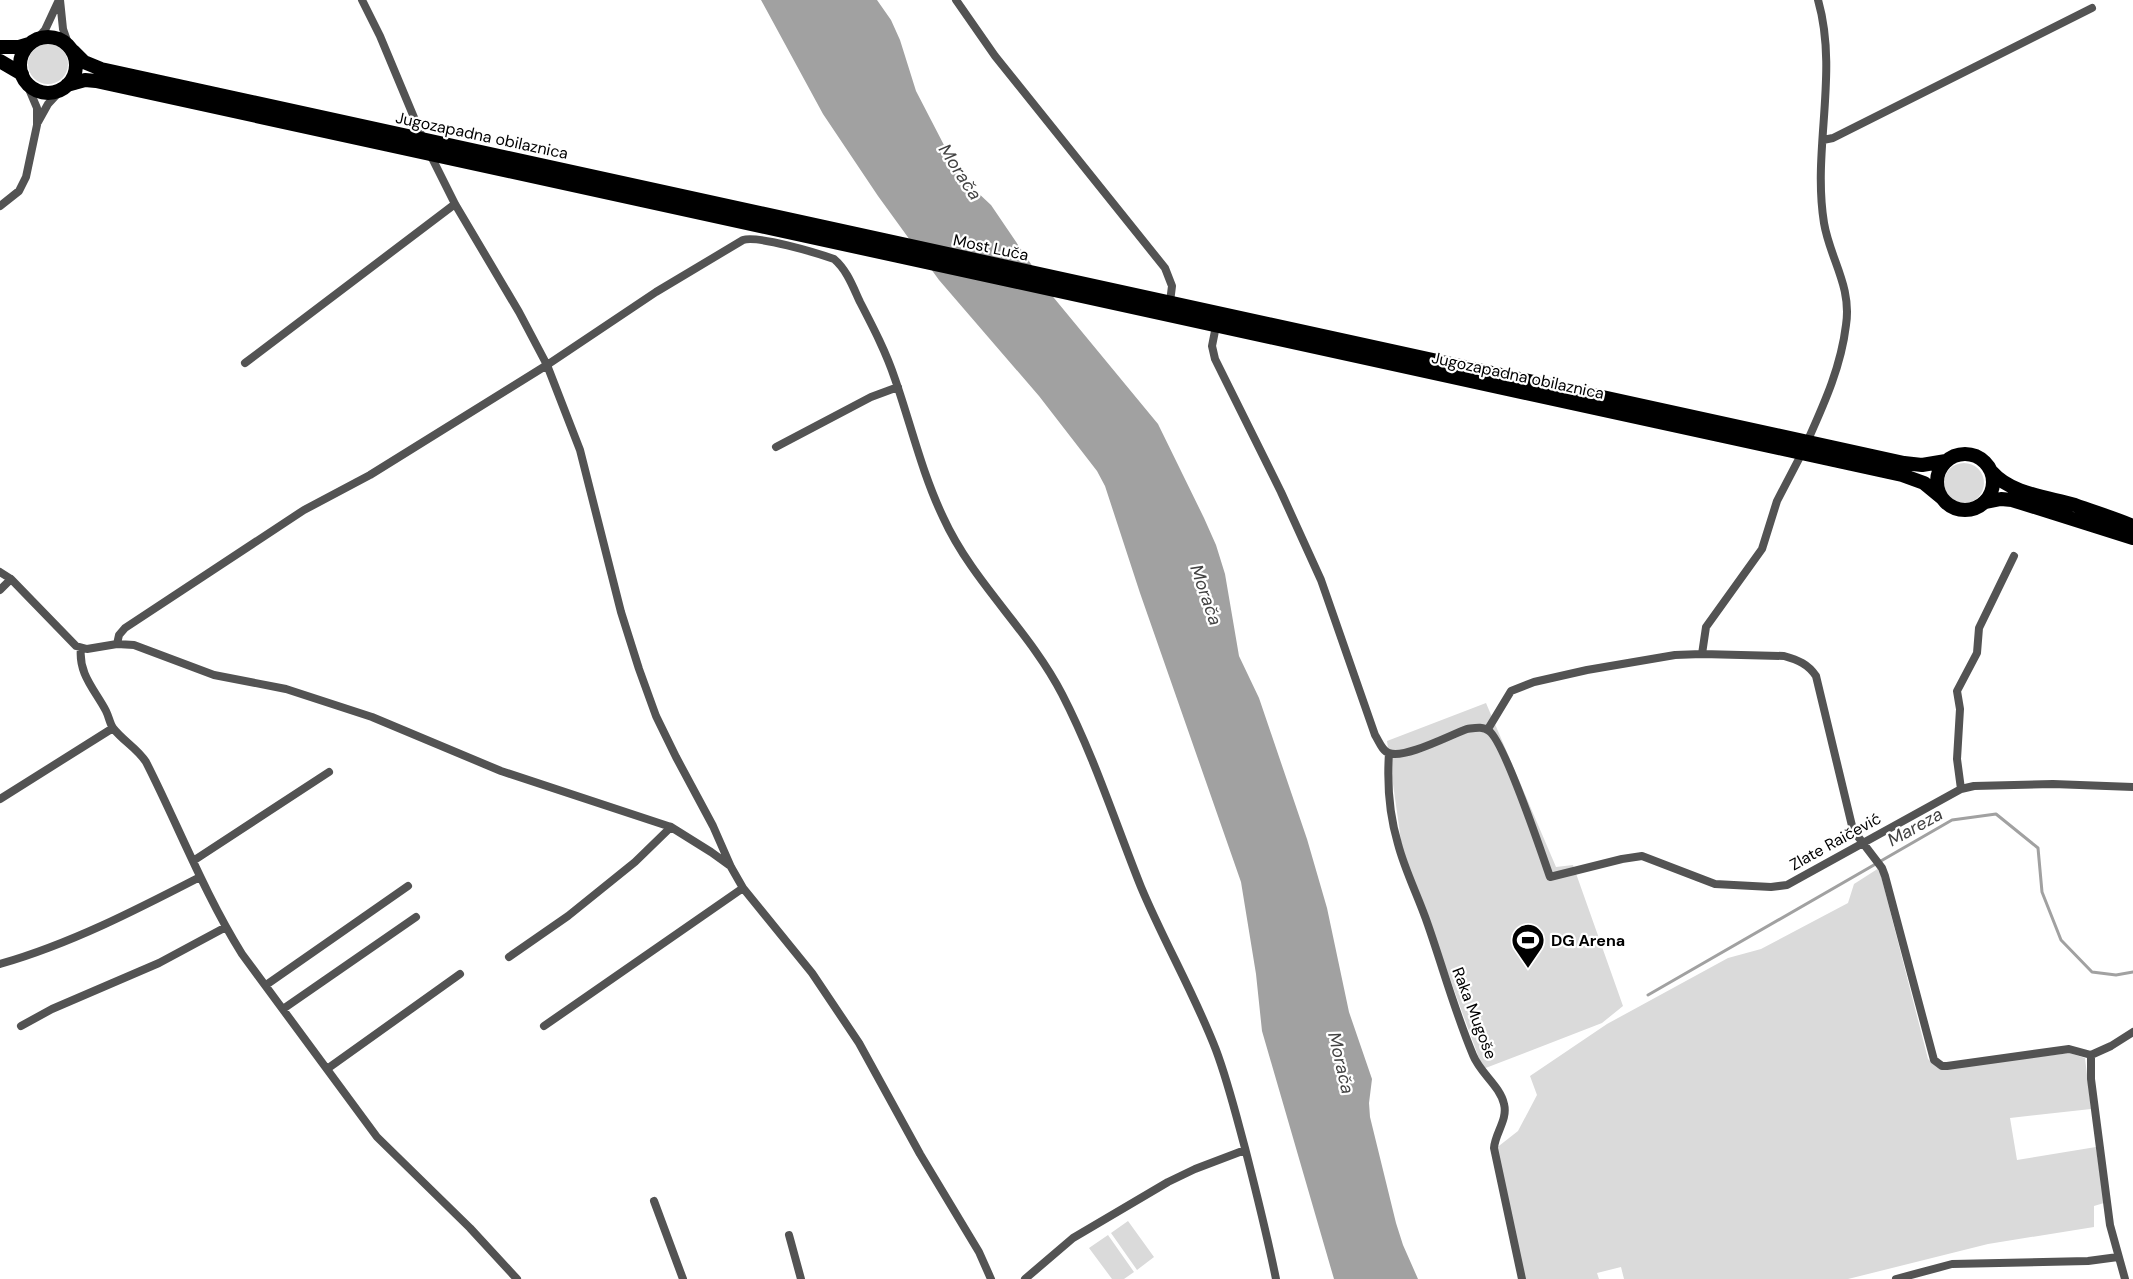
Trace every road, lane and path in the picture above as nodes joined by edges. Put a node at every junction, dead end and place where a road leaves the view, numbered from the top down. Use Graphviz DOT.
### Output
graph roads {
  1 [pos="59,0"];
  2 [pos="362,0"];
  3 [pos="956,0"];
  4 [pos="1818,0"];
  5 [pos="2092,9"];
  6 [pos="32,42"];
  7 [pos="0,47"];
  8 [pos="71,49"];
  9 [pos="0,61"];
  10 [pos="24,78"];
  11 [pos="64,88"];
  12 [pos="37,125"];
  13 [pos="423,139"];
  14 [pos="1823,140"];
  15 [pos="430,154"];
  16 [pos="455,204"];
  17 [pos="0,206"];
  18 [pos="887,248"];
  19 [pos="1085,290"];
  20 [pos="1170,302"];
  21 [pos="1216,326"];
  22 [pos="245,363"];
  23 [pos="547,365"];
  24 [pos="898,387"];
  25 [pos="776,447"];
  26 [pos="1804,448"];
  27 [pos="1946,461"];
  28 [pos="1992,472"];
  29 [pos="1941,497"];
  30 [pos="1986,502"];
  31 [pos="2133,526"];
  32 [pos="2133,538"];
  33 [pos="2014,556"];
  34 [pos="0,572"];
  35 [pos="11,579"];
  36 [pos="0,590"];
  37 [pos="117,644"];
  38 [pos="81,648"];
  39 [pos="1702,654"];
  40 [pos="113,728"];
  41 [pos="1488,729"];
  42 [pos="1389,753"];
  43 [pos="329,772"];
  44 [pos="2133,787"];
  45 [pos="1961,789"];
  46 [pos="0,799"];
  47 [pos="671,827"];
  48 [pos="1862,843"];
  49 [pos="193,861"];
  50 [pos="731,867"];
  51 [pos="200,877"];
  52 [pos="408,886"];
  53 [pos="743,888"];
  54 [pos="416,917"];
  55 [pos="226,927"];
  56 [pos="509,957"];
  57 [pos="0,964"];
  58 [pos="460,974"];
  59 [pos="266,985"];
  60 [pos="283,1009"];
  61 [pos="21,1026"];
  62 [pos="544,1026"];
  63 [pos="2133,1032"];
  64 [pos="2091,1055"];
  65 [pos="327,1069"];
  66 [pos="1245,1150"];
  67 [pos="654,1201"];
  68 [pos="789,1234"];
  69 [pos="2118,1257"];
  70 [pos="517,1279"];
  71 [pos="683,1279"];
  72 [pos="801,1279"];
  73 [pos="991,1279"];
  74 [pos="1024,1279"];
  75 [pos="1276,1279"];
  76 [pos="1522,1279"];
  77 [pos="1896,1279"];
  78 [pos="2125,1279"];
  1 -- 6 [label="street"];
  1 -- 8 [label="street"];
  2 -- 13 [label="street"];
  3 -- 20 [label="street"];
  4 -- 14 [label="street"];
  5 -- 14 [label="street"];
  6 -- 7 [label="main road"];
  6 -- 8 [label="main road"];
  6 -- 10 [label="main road"];
  8 -- 11 [label="main road"];
  8 -- 13 [label="main road, Jugozapadna obilaznica"];
  9 -- 10 [label="main road"];
  10 -- 11 [label="main road"];
  10 -- 12 [label="street"];
  11 -- 12 [label="street"];
  11 -- 15 [label="main road, Jugozapadna obilaznica"];
  12 -- 17 [label="street"];
  13 -- 18 [label="main road, Jugozapadna obilaznica"];
  14 -- 26 [label="street"];
  15 -- 16 [label="street"];
  15 -- 18 [label="main road, Jugozapadna obilaznica"];
  16 -- 22 [label="street"];
  16 -- 23 [label="street"];
  18 -- 19 [label="main road, Most Luča"];
  19 -- 20 [label="main road, Jugozapadna obilaznica"];
  19 -- 21 [label="main road, Jugozapadna obilaznica"];
  20 -- 26 [label="main road, Jugozapadna obilaznica"];
  21 -- 26 [label="main road, Jugozapadna obilaznica"];
  21 -- 42 [label="street"];
  23 -- 24 [label="street"];
  23 -- 37 [label="street"];
  23 -- 50 [label="street"];
  24 -- 25 [label="street"];
  24 -- 66 [label="street"];
  26 -- 27 [label="main road, Jugozapadna obilaznica"];
  26 -- 29 [label="main road, Jugozapadna obilaznica"];
  26 -- 39 [label="street"];
  27 -- 28 [label="main road"];
  27 -- 29 [label="main road"];
  28 -- 30 [label="main road"];
  28 -- 31 [label="main road"];
  29 -- 30 [label="main road"];
  30 -- 32 [label="main road"];
  33 -- 45 [label="street"];
  34 -- 35 [label="street"];
  35 -- 36 [label="street"];
  35 -- 38 [label="street"];
  37 -- 38 [label="street"];
  37 -- 47 [label="street"];
  38 -- 40 [label="street"];
  39 -- 41 [label="street"];
  39 -- 48 [label="street"];
  40 -- 46 [label="street"];
  40 -- 49 [label="street"];
  41 -- 42 [label="street"];
  41 -- 48 [label="street, Zlate Raičević"];
  42 -- 76 [label="street, Raka Mugoše"];
  43 -- 49 [label="street"];
  44 -- 45 [label="street, Zlate Raičević"];
  45 -- 48 [label="street, Zlate Raičević"];
  47 -- 50 [label="street"];
  47 -- 56 [label="street"];
  48 -- 64 [label="street"];
  49 -- 51 [label="street"];
  50 -- 53 [label="street"];
  51 -- 55 [label="street"];
  51 -- 57 [label="street"];
  52 -- 59 [label="street"];
  53 -- 62 [label="street"];
  53 -- 73 [label="street"];
  54 -- 60 [label="street"];
  55 -- 59 [label="street"];
  55 -- 61 [label="street"];
  58 -- 65 [label="street"];
  59 -- 60 [label="street"];
  60 -- 65 [label="street"];
  63 -- 64 [label="street"];
  64 -- 69 [label="street"];
  65 -- 70 [label="street"];
  66 -- 74 [label="street"];
  66 -- 75 [label="street"];
  67 -- 71 [label="street"];
  68 -- 72 [label="street"];
  69 -- 77 [label="street"];
  69 -- 78 [label="street"];
}
